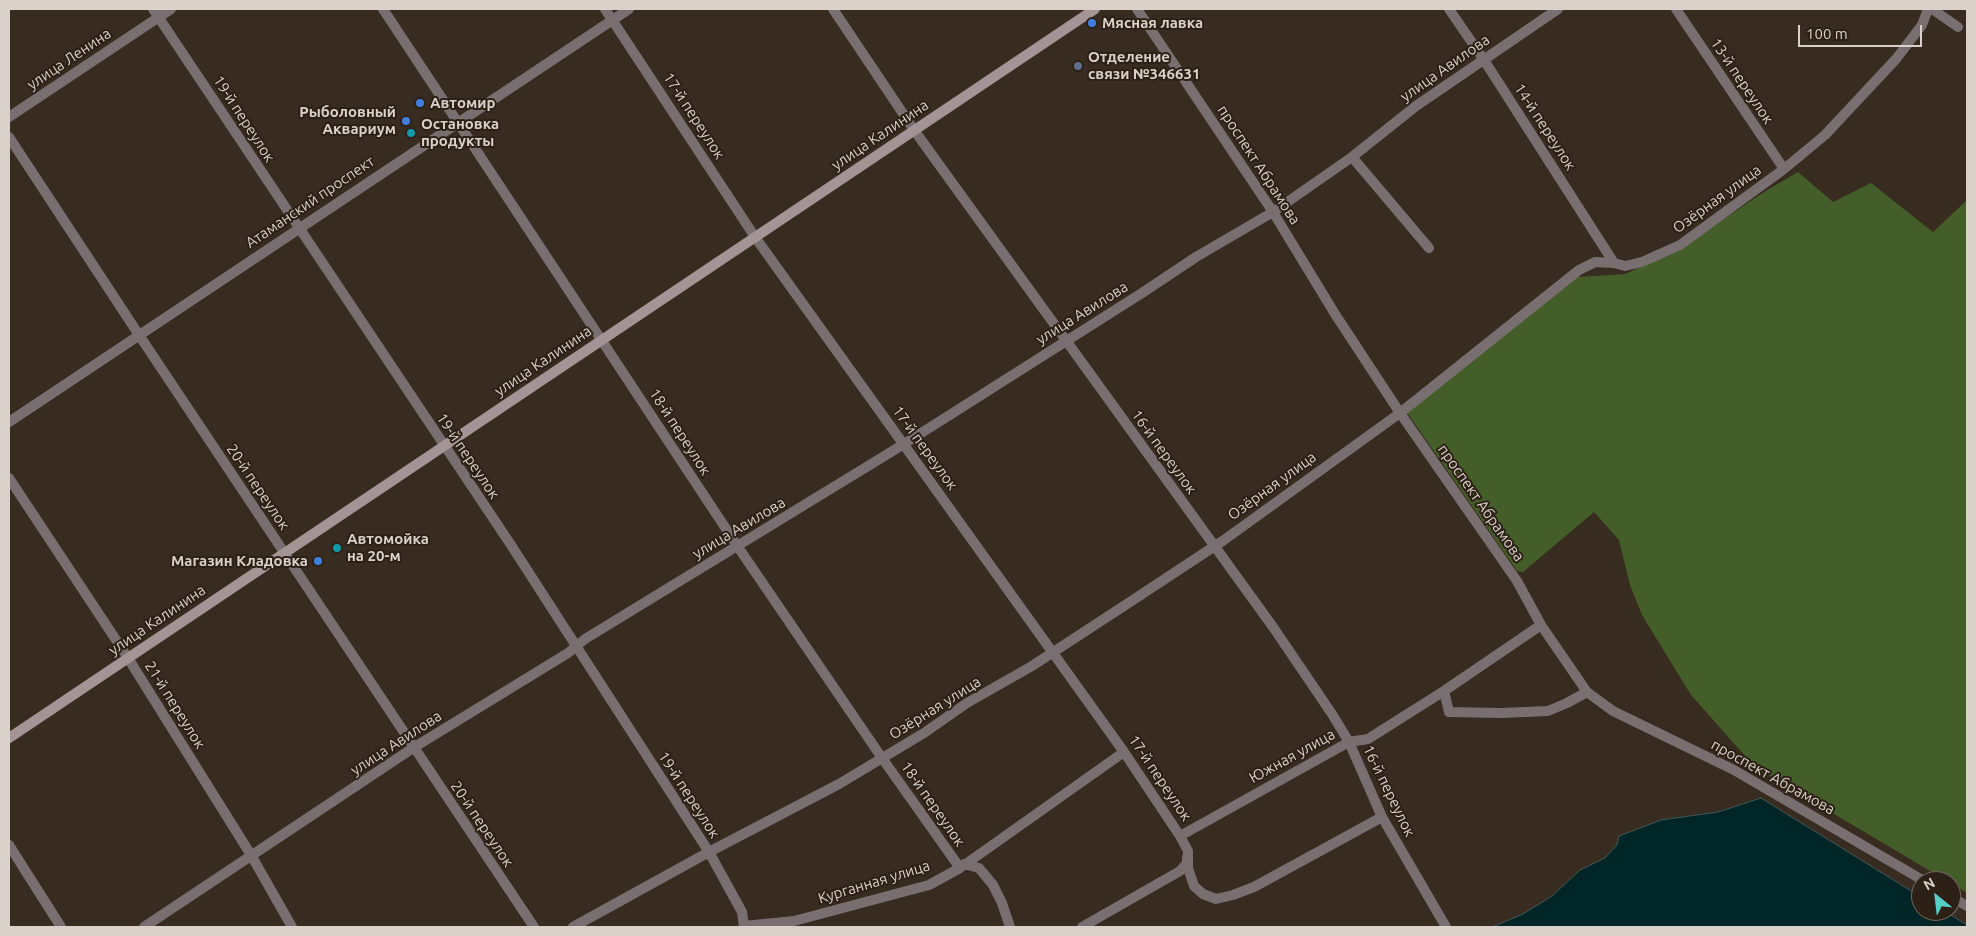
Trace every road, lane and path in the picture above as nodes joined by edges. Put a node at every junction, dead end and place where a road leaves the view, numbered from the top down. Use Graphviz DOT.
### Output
graph roads {
  1 [pos="170,9"];
  2 [pos="383,9"];
  3 [pos="605,9"];
  4 [pos="629,9"];
  5 [pos="832,9"];
  6 [pos="1095,9"];
  7 [pos="1137,9"];
  8 [pos="1449,9"];
  9 [pos="1558,9"];
  10 [pos="1676,9"];
  11 [pos="1928,9"];
  12 [pos="1932,9"];
  13 [pos="156,13"];
  14 [pos="612,20"];
  15 [pos="1958,27"];
  16 [pos="1484,60"];
  17 [pos="9,117"];
  18 [pos="457,122"];
  19 [pos="914,130"];
  20 [pos="9,137"];
  21 [pos="1352,156"];
  22 [pos="1784,170"];
  23 [pos="1273,212"];
  24 [pos="298,228"];
  25 [pos="755,237"];
  26 [pos="1430,248"];
  27 [pos="1614,263"];
  28 [pos="138,335"];
  29 [pos="601,340"];
  30 [pos="1066,342"];
  31 [pos="1400,413"];
  32 [pos="9,422"];
  33 [pos="904,444"];
  34 [pos="443,446"];
  35 [pos="9,478"];
  36 [pos="1214,546"];
  37 [pos="738,547"];
  38 [pos="284,553"];
  39 [pos="1541,625"];
  40 [pos="576,646"];
  41 [pos="1052,653"];
  42 [pos="128,658"];
  43 [pos="1444,691"];
  44 [pos="1587,692"];
  45 [pos="9,738"];
  46 [pos="1348,742"];
  47 [pos="413,748"];
  48 [pos="1124,752"];
  49 [pos="882,758"];
  50 [pos="1382,817"];
  51 [pos="1180,836"];
  52 [pos="9,845"];
  53 [pos="709,852"];
  54 [pos="1188,852"];
  55 [pos="252,855"];
  56 [pos="962,866"];
  57 [pos="1911,873"];
  58 [pos="62,927"];
  59 [pos="144,927"];
  60 [pos="292,927"];
  61 [pos="534,927"];
  62 [pos="573,927"];
  63 [pos="744,927"];
  64 [pos="1010,927"];
  65 [pos="1082,927"];
  66 [pos="1446,927"];
  1 -- 13 [label="street, улица Ленина"];
  2 -- 18 [label="street, 18-й переулок"];
  3 -- 14 [label="street, 17-й переулок"];
  4 -- 14 [label="street, Атаманский проспект"];
  5 -- 19 [label="street, 16-й переулок"];
  6 -- 19 [label="main road, улица Калинина"];
  7 -- 23 [label="street, проспект Абрамова"];
  8 -- 16 [label="street, 14-й переулок"];
  9 -- 16 [label="street, улица Авилова"];
  10 -- 22 [label="street, 13-й переулок"];
  11 -- 22 [label="street, Озёрная улица"];
  12 -- 15 [label="street"];
  13 -- 17 [label="street, улица Ленина"];
  13 -- 24 [label="street, 19-й переулок"];
  14 -- 18 [label="street, Атаманский проспект"];
  14 -- 25 [label="street, 17-й переулок"];
  16 -- 21 [label="street, улица Авилова"];
  16 -- 27 [label="street, 14-й переулок"];
  18 -- 24 [label="street, Атаманский проспект"];
  18 -- 29 [label="street, 18-й переулок"];
  19 -- 25 [label="main road, улица Калинина"];
  19 -- 30 [label="street, 16-й переулок"];
  20 -- 28 [label="street, 20-й переулок"];
  21 -- 23 [label="street, улица Авилова"];
  21 -- 26 [label="street"];
  22 -- 27 [label="street, Озёрная улица"];
  23 -- 30 [label="street, улица Авилова"];
  23 -- 31 [label="street, проспект Абрамова"];
  24 -- 28 [label="street, Атаманский проспект"];
  24 -- 34 [label="street, 19-й переулок"];
  25 -- 29 [label="main road, улица Калинина"];
  25 -- 33 [label="street, 17-й переулок"];
  27 -- 31 [label="street, Озёрная улица"];
  28 -- 32 [label="street, Атаманский проспект"];
  28 -- 38 [label="street, 20-й переулок"];
  29 -- 34 [label="main road, улица Калинина"];
  29 -- 37 [label="street, 18-й переулок"];
  30 -- 33 [label="street, улица Авилова"];
  30 -- 36 [label="street, 16-й переулок"];
  31 -- 36 [label="street, Озёрная улица"];
  31 -- 39 [label="street, проспект Абрамова"];
  33 -- 37 [label="street, улица Авилова"];
  33 -- 41 [label="street, 17-й переулок"];
  34 -- 38 [label="main road, улица Калинина"];
  34 -- 40 [label="street, 19-й переулок"];
  35 -- 42 [label="street, 21-й переулок"];
  36 -- 41 [label="street, Озёрная улица"];
  36 -- 46 [label="street, 16-й переулок"];
  37 -- 40 [label="street, улица Авилова"];
  37 -- 49 [label="street, 18-й переулок"];
  38 -- 42 [label="main road, улица Калинина"];
  38 -- 47 [label="street, 20-й переулок"];
  39 -- 43 [label="street, Южная улица"];
  39 -- 44 [label="street, проспект Абрамова"];
  40 -- 47 [label="street, улица Авилова"];
  40 -- 53 [label="street, 19-й переулок"];
  41 -- 48 [label="street, 17-й переулок"];
  41 -- 49 [label="street, Озёрная улица"];
  42 -- 45 [label="main road, улица Калинина"];
  42 -- 55 [label="street, 21-й переулок"];
  43 -- 44 [label="street"];
  43 -- 46 [label="street, Южная улица"];
  44 -- 57 [label="street, проспект Абрамова"];
  46 -- 50 [label="street, 16-й переулок"];
  46 -- 51 [label="street, Южная улица"];
  47 -- 55 [label="street, улица Авилова"];
  47 -- 61 [label="street, 20-й переулок"];
  48 -- 51 [label="street, 17-й переулок"];
  48 -- 56 [label="street, Курганная улица"];
  49 -- 53 [label="street, Озёрная улица"];
  49 -- 56 [label="street, 18-й переулок"];
  50 -- 54 [label="street, 17-й переулок"];
  50 -- 66 [label="street, 16-й переулок"];
  51 -- 54 [label="street, 17-й переулок"];
  52 -- 58 [label="street"];
  53 -- 62 [label="street, Озёрная улица"];
  53 -- 63 [label="street, 19-й переулок"];
  54 -- 65 [label="street"];
  55 -- 59 [label="street, улица Авилова"];
  55 -- 60 [label="street, 21-й переулок"];
  56 -- 63 [label="street, Курганная улица"];
  56 -- 64 [label="street, 18-й переулок"];
}
